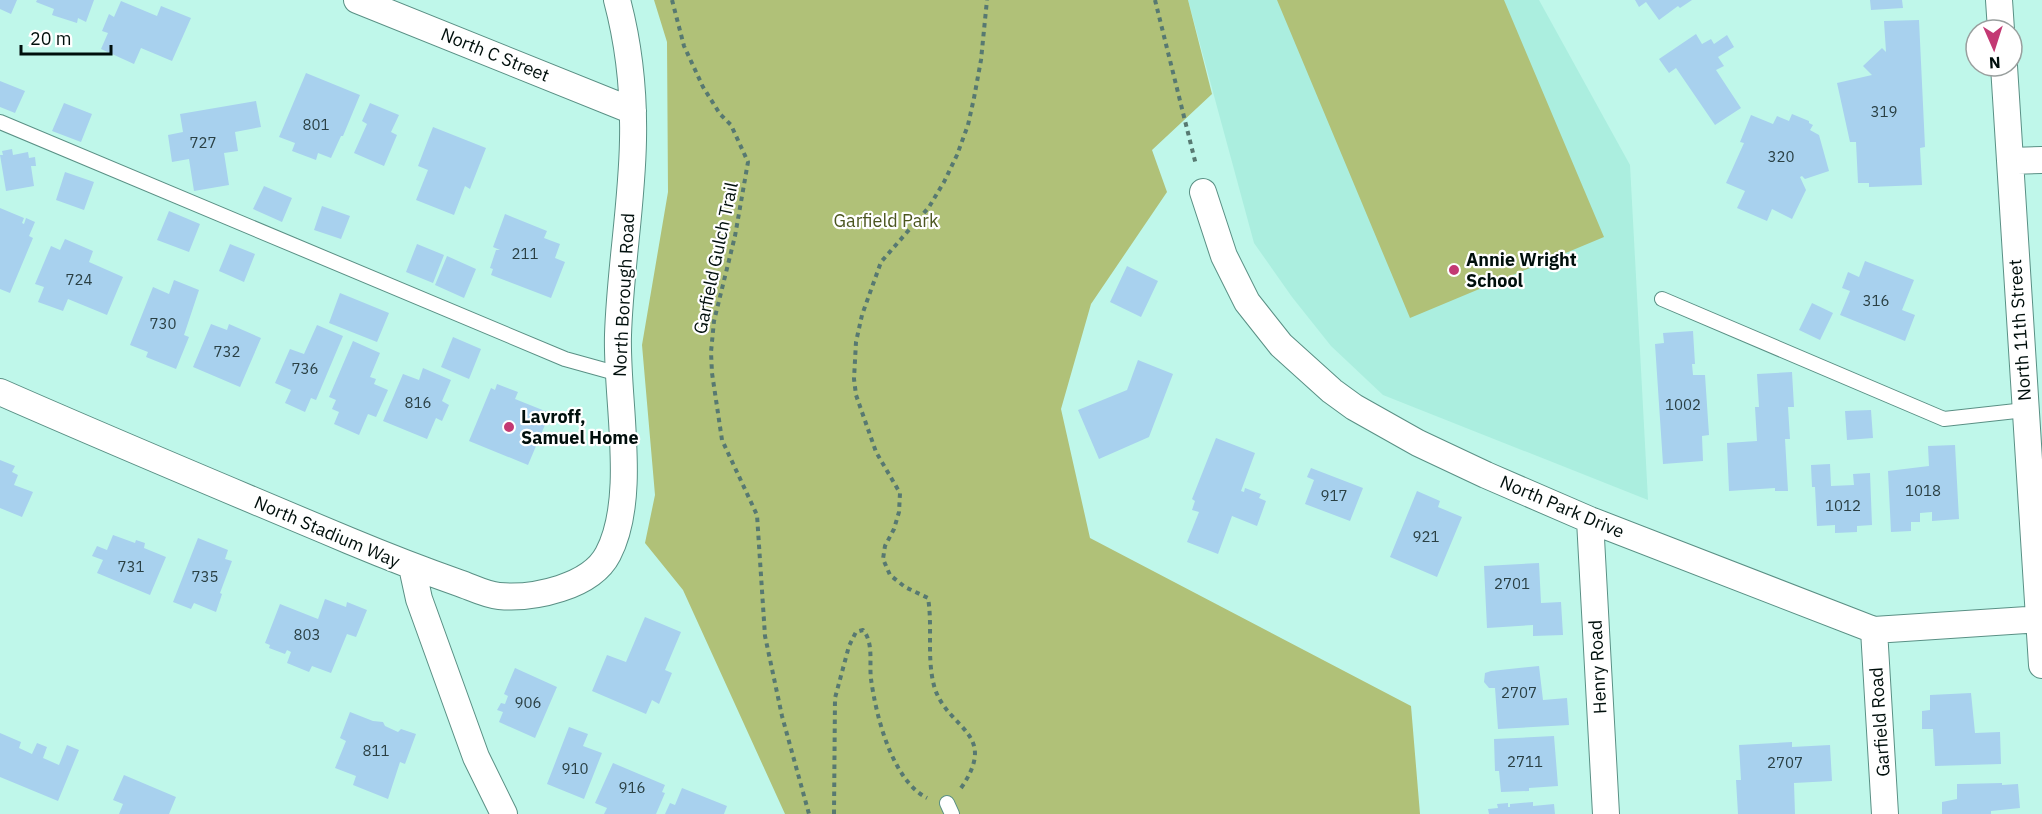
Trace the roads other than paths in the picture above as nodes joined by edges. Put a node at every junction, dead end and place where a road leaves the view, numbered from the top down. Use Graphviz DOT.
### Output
graph roads {
  1 [pos="357,0"];
  2 [pos="617,0"];
  3 [pos="1999,0"];
  4 [pos="2000,18"];
  5 [pos="2005,78"];
  6 [pos="633,111"];
  7 [pos="0,122"];
  8 [pos="2042,160"];
  9 [pos="2010,162"];
  10 [pos="1203,192"];
  11 [pos="1662,298"];
  12 [pos="619,374"];
  13 [pos="0,392"];
  14 [pos="2025,410"];
  15 [pos="1590,520"];
  16 [pos="412,567"];
  17 [pos="2040,619"];
  18 [pos="1874,630"];
  19 [pos="2042,665"];
  20 [pos="504,814"];
  21 [pos="1606,814"];
  22 [pos="1886,814"];
  1 -- 6 [label="street, North C Street"];
  2 -- 6 [label="street, North Borough Road"];
  3 -- 4 [label="street"];
  5 -- 9 [label="street, North 11th Street"];
  6 -- 12 [label="street, North Borough Road"];
  7 -- 12 [label="lane"];
  8 -- 9 [label="street"];
  9 -- 14 [label="street, North 11th Street"];
  10 -- 15 [label="street, North Park Drive"];
  11 -- 14 [label="lane"];
  12 -- 16 [label="street, North Borough Road"];
  13 -- 16 [label="street, North Stadium Way"];
  14 -- 17 [label="street, North 11th Street"];
  15 -- 18 [label="street, North Park Drive"];
  15 -- 21 [label="street, Henry Road"];
  16 -- 20 [label="street, North Stadium Way"];
  17 -- 18 [label="street, North Park Drive"];
  17 -- 19 [label="street, North 11th Street"];
  18 -- 22 [label="street, Garfield Road"];
}
